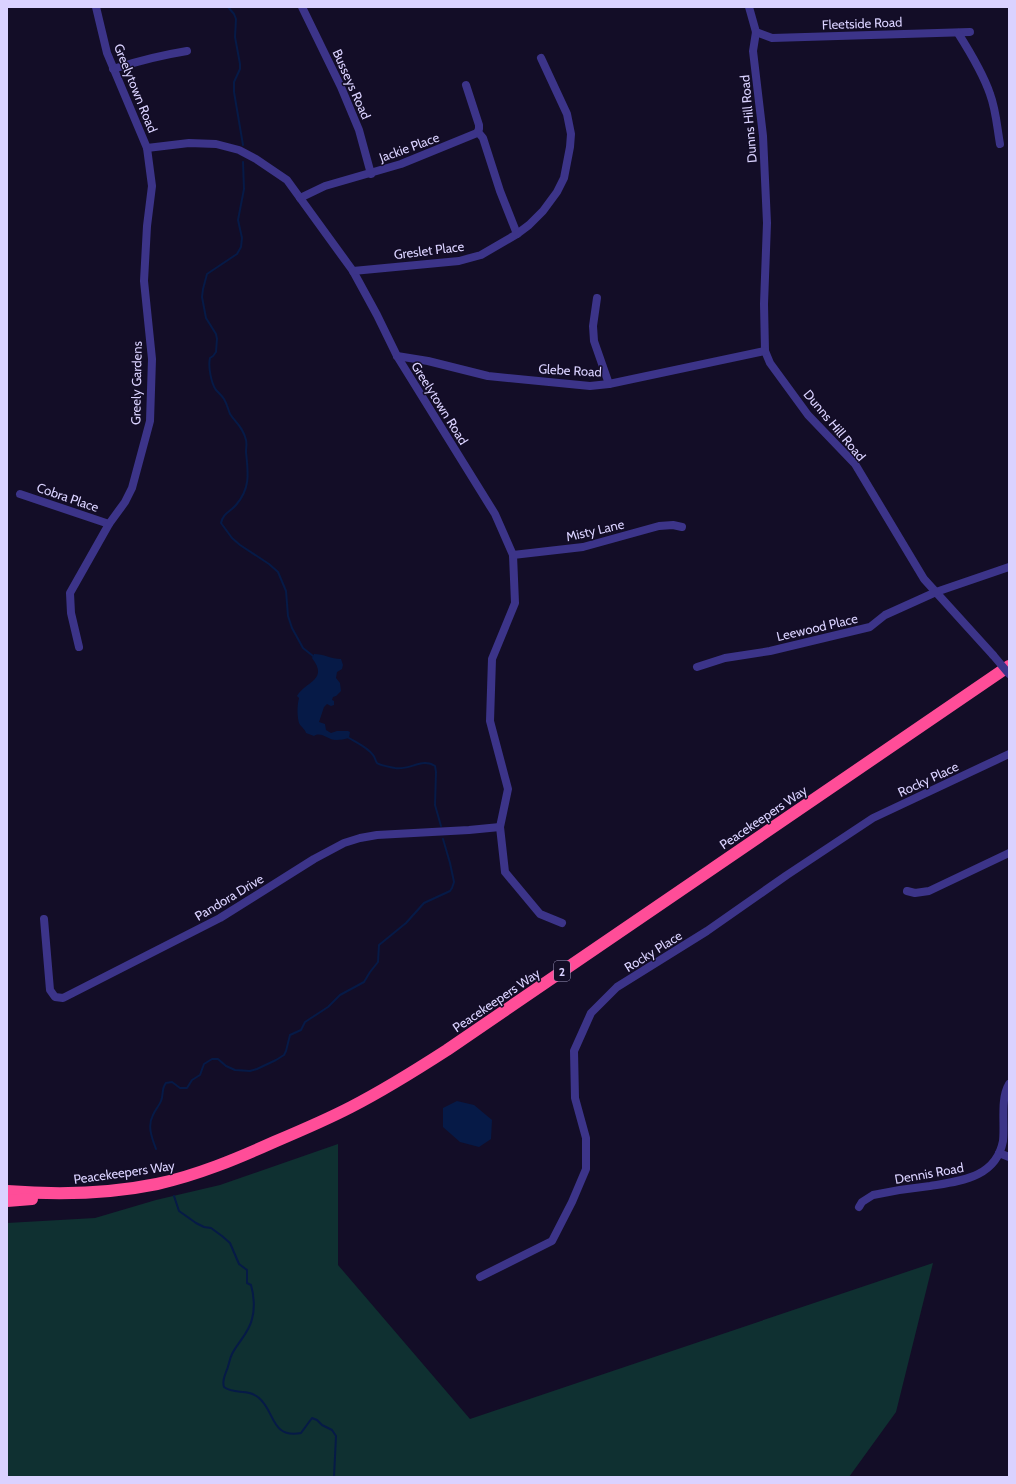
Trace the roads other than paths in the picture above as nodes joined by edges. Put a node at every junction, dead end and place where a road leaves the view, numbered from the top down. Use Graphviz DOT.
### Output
graph roads {
  1 [pos="96,7"];
  2 [pos="302,7"];
  3 [pos="749,7"];
  4 [pos="756,32"];
  5 [pos="970,32"];
  6 [pos="958,33"];
  7 [pos="188,51"];
  8 [pos="541,58"];
  9 [pos="113,69"];
  10 [pos="466,85"];
  11 [pos="478,132"];
  12 [pos="1000,144"];
  13 [pos="147,148"];
  14 [pos="371,174"];
  15 [pos="300,198"];
  16 [pos="517,234"];
  17 [pos="353,271"];
  18 [pos="597,298"];
  19 [pos="765,351"];
  20 [pos="397,356"];
  21 [pos="609,384"];
  22 [pos="20,494"];
  23 [pos="109,524"];
  24 [pos="682,528"];
  25 [pos="513,556"];
  26 [pos="1009,567"];
  27 [pos="936,592"];
  28 [pos="79,647"];
  29 [pos="1009,666"];
  30 [pos="697,667"];
  31 [pos="1009,674"];
  32 [pos="1009,754"];
  33 [pos="500,827"];
  34 [pos="1009,853"];
  35 [pos="907,891"];
  36 [pos="44,919"];
  37 [pos="562,923"];
  38 [pos="1009,1084"];
  39 [pos="999,1153"];
  40 [pos="1009,1157"];
  41 [pos="7,1190"];
  42 [pos="78,1194"];
  43 [pos="7,1202"];
  44 [pos="859,1207"];
  45 [pos="480,1277"];
  1 -- 9 [label="street, Greelytown Road"];
  2 -- 14 [label="street, Busseys Road"];
  3 -- 4 [label="street, Dunns Hill Road"];
  4 -- 6 [label="street, Fleetside Road"];
  4 -- 19 [label="street, Dunns Hill Road"];
  5 -- 6 [label="street, Fleetside Road"];
  6 -- 12 [label="street"];
  7 -- 9 [label="street"];
  8 -- 16 [label="street, Greslet Place"];
  9 -- 13 [label="street, Greelytown Road"];
  10 -- 11 [label="street"];
  11 -- 14 [label="street, Jackie Place"];
  11 -- 16 [label="street"];
  13 -- 15 [label="street, Greelytown Road"];
  13 -- 23 [label="street, Greely Gardens"];
  14 -- 15 [label="street, Jackie Place"];
  15 -- 17 [label="street, Greelytown Road"];
  16 -- 17 [label="street, Greslet Place"];
  17 -- 20 [label="street, Greelytown Road"];
  18 -- 21 [label="street"];
  19 -- 21 [label="street, Glebe Road"];
  19 -- 27 [label="street, Dunns Hill Road"];
  20 -- 21 [label="street, Glebe Road"];
  20 -- 25 [label="street, Greelytown Road"];
  22 -- 23 [label="street, Cobra Place"];
  23 -- 28 [label="street, Greely Gardens"];
  24 -- 25 [label="street, Misty Lane"];
  25 -- 33 [label="street, Greelytown Road"];
  26 -- 27 [label="street, Leewood Place"];
  27 -- 30 [label="street, Leewood Place"];
  27 -- 31 [label="street, Dunns Hill Road, bridge"];
  29 -- 42 [label="highway, Peacekeepers Way / 2"];
  32 -- 45 [label="street, Rocky Place"];
  33 -- 36 [label="street, Pandora Drive"];
  33 -- 37 [label="street, Greelytown Road"];
  34 -- 35 [label="street"];
  38 -- 39 [label="street, Dennis Road"];
  39 -- 40 [label="street"];
  39 -- 44 [label="street, Dennis Road"];
  41 -- 42 [label="highway, Peacekeepers Way / 2"];
  42 -- 43 [label="highway"];
}
